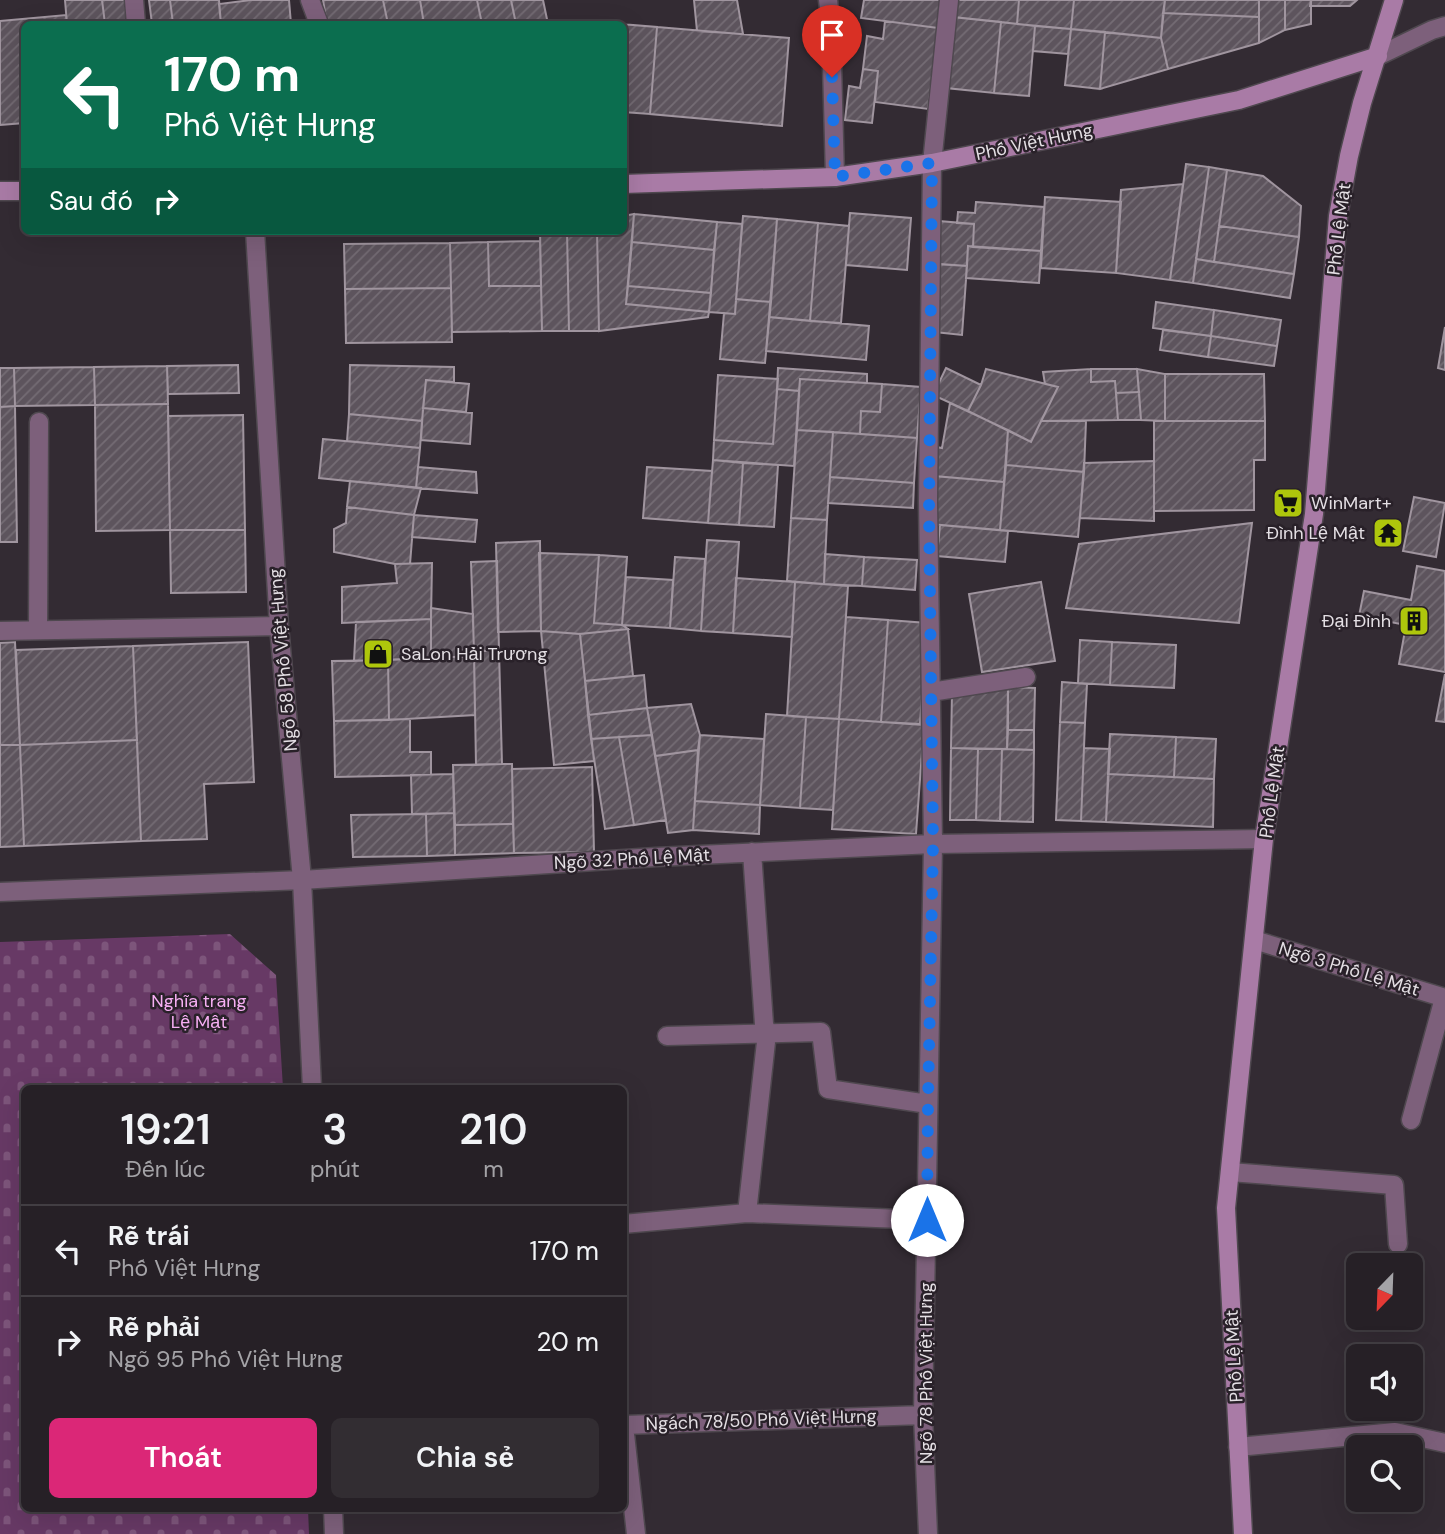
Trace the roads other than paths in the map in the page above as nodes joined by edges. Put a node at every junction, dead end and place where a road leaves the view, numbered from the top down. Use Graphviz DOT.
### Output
graph roads {
  1 [pos="134,0"];
  2 [pos="310,0"];
  3 [pos="828,0"];
  4 [pos="948,0"];
  5 [pos="1394,0"];
  6 [pos="136,21"];
  7 [pos="318,21"];
  8 [pos="1445,26"];
  9 [pos="1378,56"];
  10 [pos="932,163"];
  11 [pos="835,177"];
  12 [pos="627,184"];
  13 [pos="0,191"];
  14 [pos="21,191"];
  15 [pos="255,235"];
  16 [pos="39,422"];
  17 [pos="279,626"];
  18 [pos="38,630"];
  19 [pos="0,631"];
  20 [pos="1026,677"];
  21 [pos="931,692"];
  22 [pos="1264,839"];
  23 [pos="933,844"];
  24 [pos="752,852"];
  25 [pos="302,880"];
  26 [pos="0,892"];
  27 [pos="1254,940"];
  28 [pos="1445,998"];
  29 [pos="767,1032"];
  30 [pos="667,1036"];
  31 [pos="312,1085"];
  32 [pos="928,1104"];
  33 [pos="1411,1120"];
  34 [pos="1230,1172"];
  35 [pos="747,1213"];
  36 [pos="927,1220"];
  37 [pos="627,1224"];
  38 [pos="1398,1244"];
  39 [pos="923,1415"];
  40 [pos="627,1425"];
  41 [pos="1445,1443"];
  42 [pos="1238,1447"];
  43 [pos="627,1485"];
  44 [pos="333,1512"];
  45 [pos="334,1534"];
  46 [pos="636,1534"];
  47 [pos="928,1534"];
  48 [pos="1243,1534"];
  1 -- 6 [label="street"];
  2 -- 7 [label="street"];
  3 -- 11 [label="street"];
  4 -- 10 [label="street, Ngõ 78 Phố Việt Hưng"];
  5 -- 9 [label="street"];
  8 -- 9 [label="street"];
  9 -- 10 [label="street, Phố Việt Hưng"];
  9 -- 22 [label="street, Phố Lệ Mật"];
  10 -- 11 [label="street, Phố Việt Hưng"];
  10 -- 21 [label="street, Ngõ 78 Phố Việt Hưng"];
  11 -- 12 [label="street, Phố Việt Hưng"];
  13 -- 14 [label="street"];
  15 -- 17 [label="street, Ngõ 58 Phố Việt Hưng"];
  16 -- 18 [label="street"];
  17 -- 18 [label="street"];
  17 -- 25 [label="street, Ngõ 58 Phố Việt Hưng"];
  18 -- 19 [label="street"];
  20 -- 21 [label="street"];
  21 -- 23 [label="street, Ngõ 78 Phố Việt Hưng"];
  22 -- 23 [label="street, Ngõ 32 Phố Lệ Mật"];
  22 -- 27 [label="street, Phố Lệ Mật"];
  23 -- 24 [label="street, Ngõ 32 Phố Lệ Mật"];
  23 -- 32 [label="street, Ngõ 78 Phố Việt Hưng"];
  24 -- 25 [label="street, Ngõ 32 Phố Lệ Mật"];
  24 -- 29 [label="street"];
  25 -- 26 [label="street, Ngõ 32 Phố Lệ Mật"];
  25 -- 31 [label="street, Ngõ 58 Phố Việt Hưng"];
  27 -- 28 [label="street, Ngõ 3 Phố Lệ Mật"];
  27 -- 34 [label="street, Phố Lệ Mật"];
  28 -- 33 [label="street"];
  29 -- 30 [label="street"];
  29 -- 32 [label="street"];
  29 -- 35 [label="street"];
  32 -- 36 [label="street, Ngõ 78 Phố Việt Hưng"];
  34 -- 38 [label="street"];
  34 -- 42 [label="street, Phố Lệ Mật"];
  35 -- 36 [label="street"];
  35 -- 37 [label="street"];
  36 -- 39 [label="street, Ngõ 78 Phố Việt Hưng"];
  39 -- 40 [label="street, Ngách 78/50 Phố Việt Hưng"];
  39 -- 47 [label="street, Ngõ 78 Phố Việt Hưng"];
  41 -- 42 [label="street"];
  42 -- 48 [label="street, Phố Lệ Mật"];
  43 -- 46 [label="street, Ngách 78/50 Phố Việt Hưng"];
  44 -- 45 [label="street"];
}
